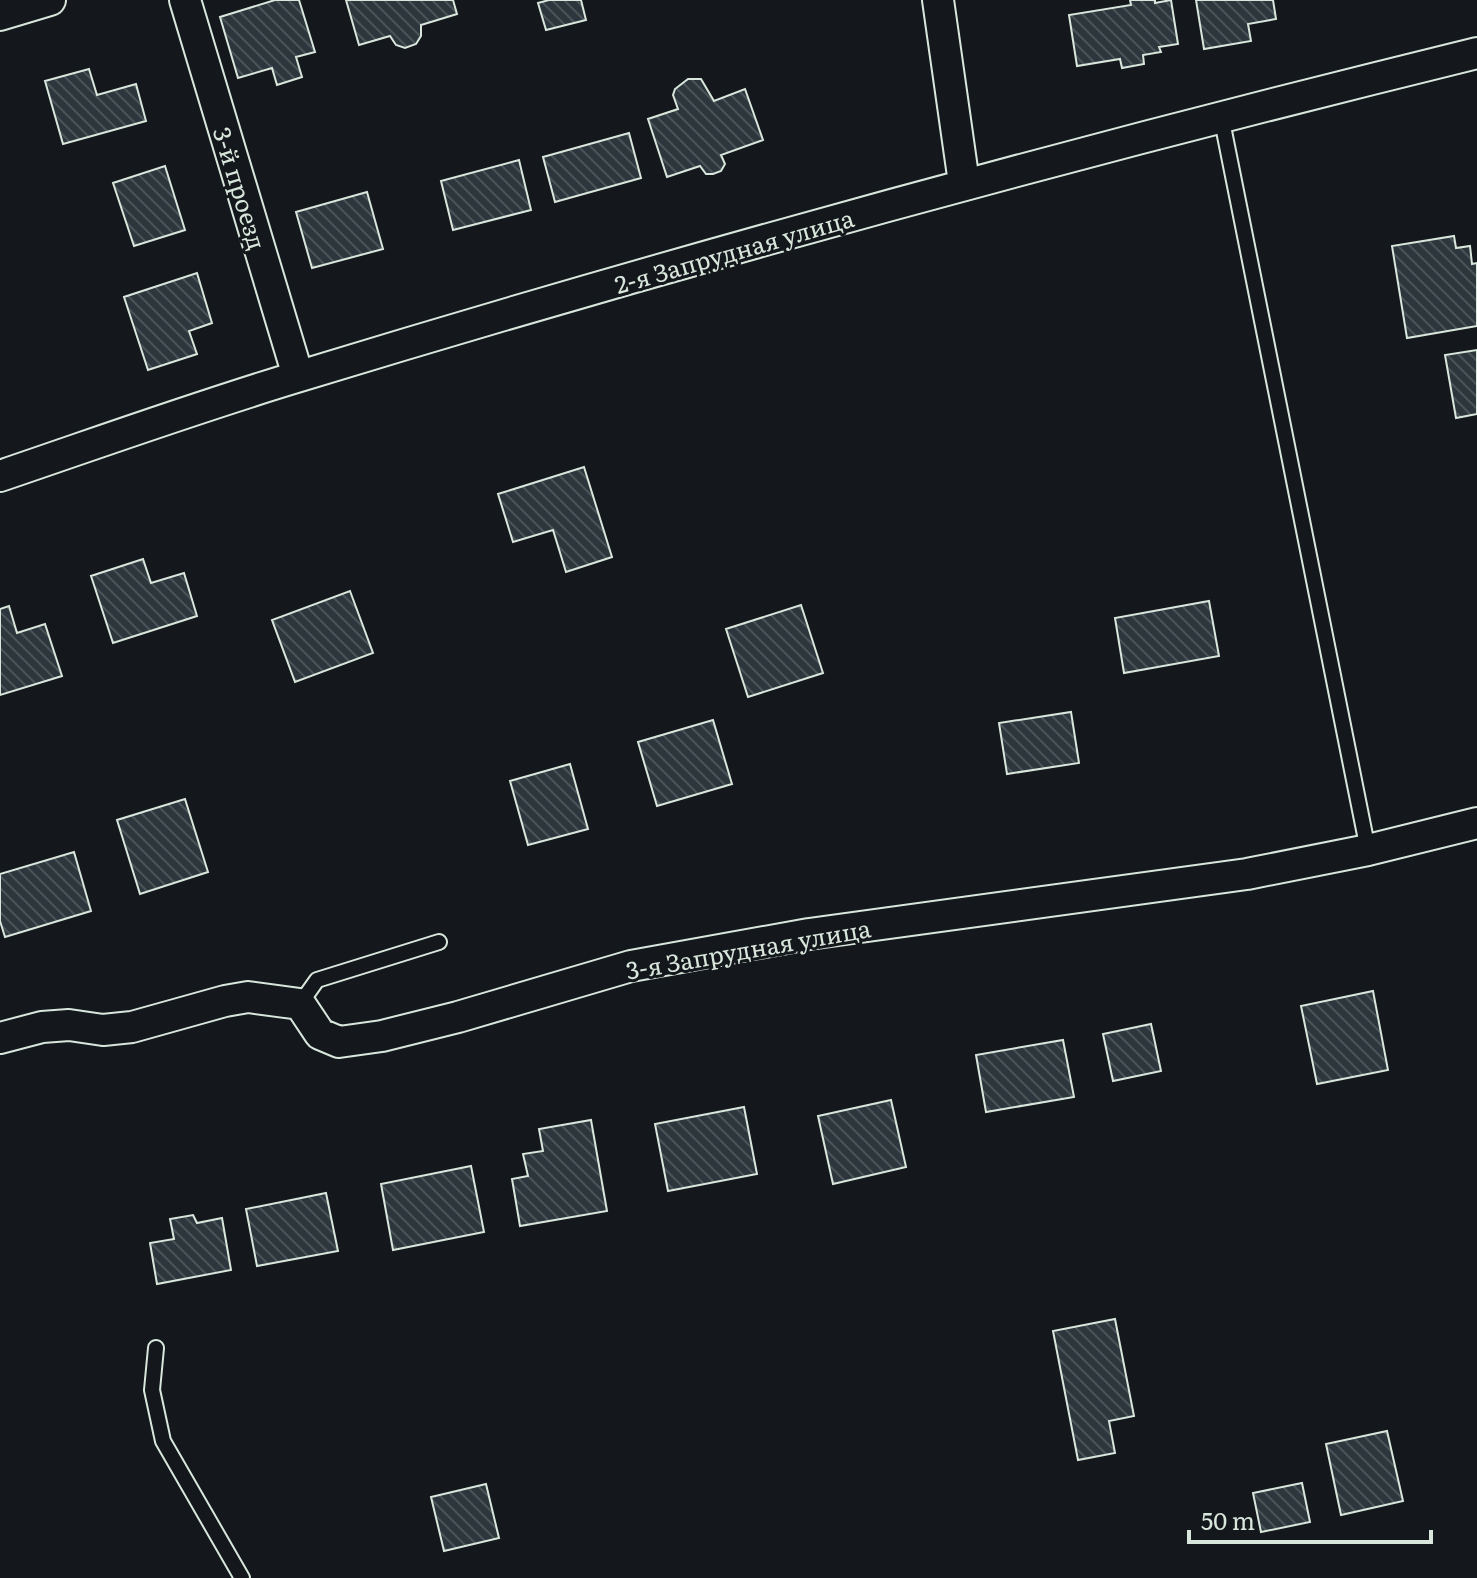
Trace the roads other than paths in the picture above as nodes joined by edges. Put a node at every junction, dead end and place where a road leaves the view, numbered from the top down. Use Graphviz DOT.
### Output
graph roads {
  1 [pos="50,0"];
  2 [pos="185,0"];
  3 [pos="938,0"];
  4 [pos="0,15"];
  5 [pos="1477,53"];
  6 [pos="1220,116"];
  7 [pos="964,183"];
  8 [pos="298,376"];
  9 [pos="0,476"];
  10 [pos="1477,823"];
  11 [pos="1368,850"];
  12 [pos="439,942"];
  13 [pos="300,1004"];
  14 [pos="0,1038"];
  15 [pos="156,1348"];
  16 [pos="242,1578"];
  1 -- 4 [label="street"];
  2 -- 8 [label="street, 3-й проезд"];
  3 -- 7 [label="street"];
  5 -- 6 [label="street, 2-я Запрудная улица"];
  6 -- 7 [label="street, 2-я Запрудная улица"];
  6 -- 11 [label="lane"];
  7 -- 8 [label="street, 2-я Запрудная улица"];
  8 -- 9 [label="street, 2-я Запрудная улица"];
  10 -- 11 [label="street, 3-я Запрудная улица"];
  11 -- 13 [label="street, 3-я Запрудная улица"];
  12 -- 13 [label="lane"];
  13 -- 14 [label="street"];
  15 -- 16 [label="lane"];
}
